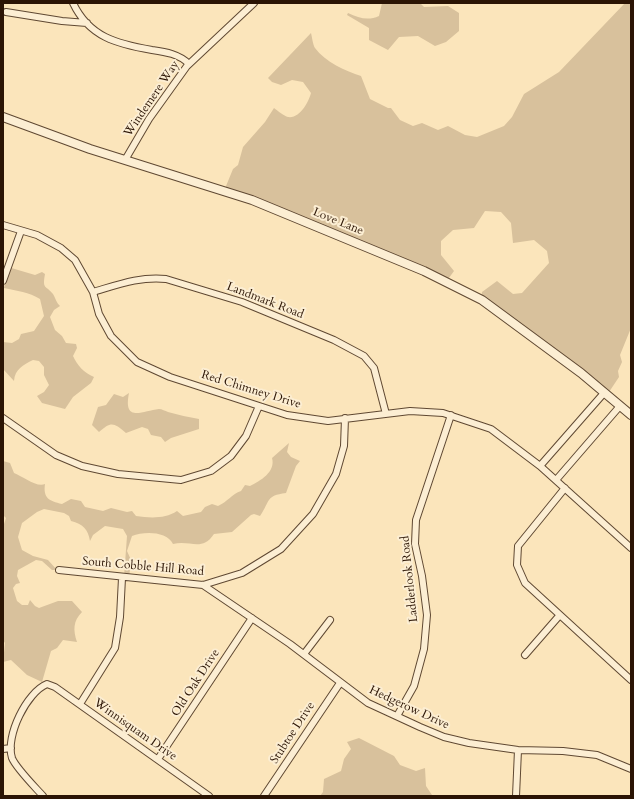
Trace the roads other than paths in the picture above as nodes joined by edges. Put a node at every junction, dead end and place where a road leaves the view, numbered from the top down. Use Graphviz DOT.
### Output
graph roads {
  1 [pos="73,3"];
  2 [pos="252,4"];
  3 [pos="6,12"];
  4 [pos="87,23"];
  5 [pos="189,64"];
  6 [pos="3,117"];
  7 [pos="125,160"];
  8 [pos="3,224"];
  9 [pos="21,231"];
  10 [pos="3,281"];
  11 [pos="93,292"];
  12 [pos="604,393"];
  13 [pos="259,406"];
  14 [pos="620,406"];
  15 [pos="386,414"];
  16 [pos="451,415"];
  17 [pos="631,415"];
  18 [pos="3,418"];
  19 [pos="345,418"];
  20 [pos="540,466"];
  21 [pos="556,480"];
  22 [pos="565,488"];
  23 [pos="631,548"];
  24 [pos="59,570"];
  25 [pos="122,578"];
  26 [pos="203,585"];
  27 [pos="559,616"];
  28 [pos="252,618"];
  29 [pos="330,620"];
  30 [pos="304,654"];
  31 [pos="525,655"];
  32 [pos="631,680"];
  33 [pos="340,683"];
  34 [pos="80,704"];
  35 [pos="397,716"];
  36 [pos="11,748"];
  37 [pos="3,750"];
  38 [pos="518,750"];
  39 [pos="158,759"];
  40 [pos="631,769"];
  41 [pos="43,796"];
  42 [pos="210,796"];
  43 [pos="264,796"];
  44 [pos="516,796"];
  1 -- 4 [label="street"];
  2 -- 5 [label="street, Windemere Way"];
  3 -- 4 [label="street"];
  4 -- 5 [label="street"];
  5 -- 7 [label="street, Windemere Way"];
  6 -- 7 [label="street, Love Lane"];
  7 -- 12 [label="street, Love Lane"];
  8 -- 9 [label="street, Red Chimney Drive"];
  9 -- 10 [label="street"];
  9 -- 11 [label="street, Red Chimney Drive"];
  11 -- 13 [label="street, Red Chimney Drive"];
  11 -- 15 [label="street, Landmark Road"];
  12 -- 14 [label="street, Love Lane"];
  12 -- 20 [label="street"];
  13 -- 18 [label="street"];
  13 -- 19 [label="street, Red Chimney Drive"];
  14 -- 17 [label="street, Love Lane"];
  14 -- 21 [label="street"];
  15 -- 16 [label="street, Red Chimney Drive"];
  15 -- 19 [label="street, Red Chimney Drive"];
  16 -- 20 [label="street, Red Chimney Drive"];
  16 -- 35 [label="street, Ladderlook Road"];
  19 -- 26 [label="street, South Cobble Hill Road"];
  20 -- 21 [label="street, Red Chimney Drive"];
  21 -- 22 [label="street, Red Chimney Drive"];
  22 -- 23 [label="street, Red Chimney Drive"];
  22 -- 27 [label="street"];
  24 -- 25 [label="street, South Cobble Hill Road"];
  25 -- 26 [label="street, South Cobble Hill Road"];
  25 -- 34 [label="street"];
  26 -- 28 [label="street, Hedgerow Drive"];
  27 -- 31 [label="street"];
  27 -- 32 [label="street"];
  28 -- 30 [label="street, Hedgerow Drive"];
  28 -- 39 [label="street, Old Oak Drive"];
  29 -- 30 [label="street"];
  30 -- 33 [label="street, Hedgerow Drive"];
  33 -- 35 [label="street, Hedgerow Drive"];
  33 -- 43 [label="street, Stubtoe Drive"];
  34 -- 36 [label="street, Winnisquam Drive"];
  34 -- 39 [label="street, Winnisquam Drive"];
  35 -- 38 [label="street, Hedgerow Drive"];
  36 -- 37 [label="street"];
  36 -- 41 [label="street"];
  38 -- 40 [label="street, Hedgerow Drive"];
  38 -- 44 [label="street"];
  39 -- 42 [label="street, Winnisquam Drive"];
}
